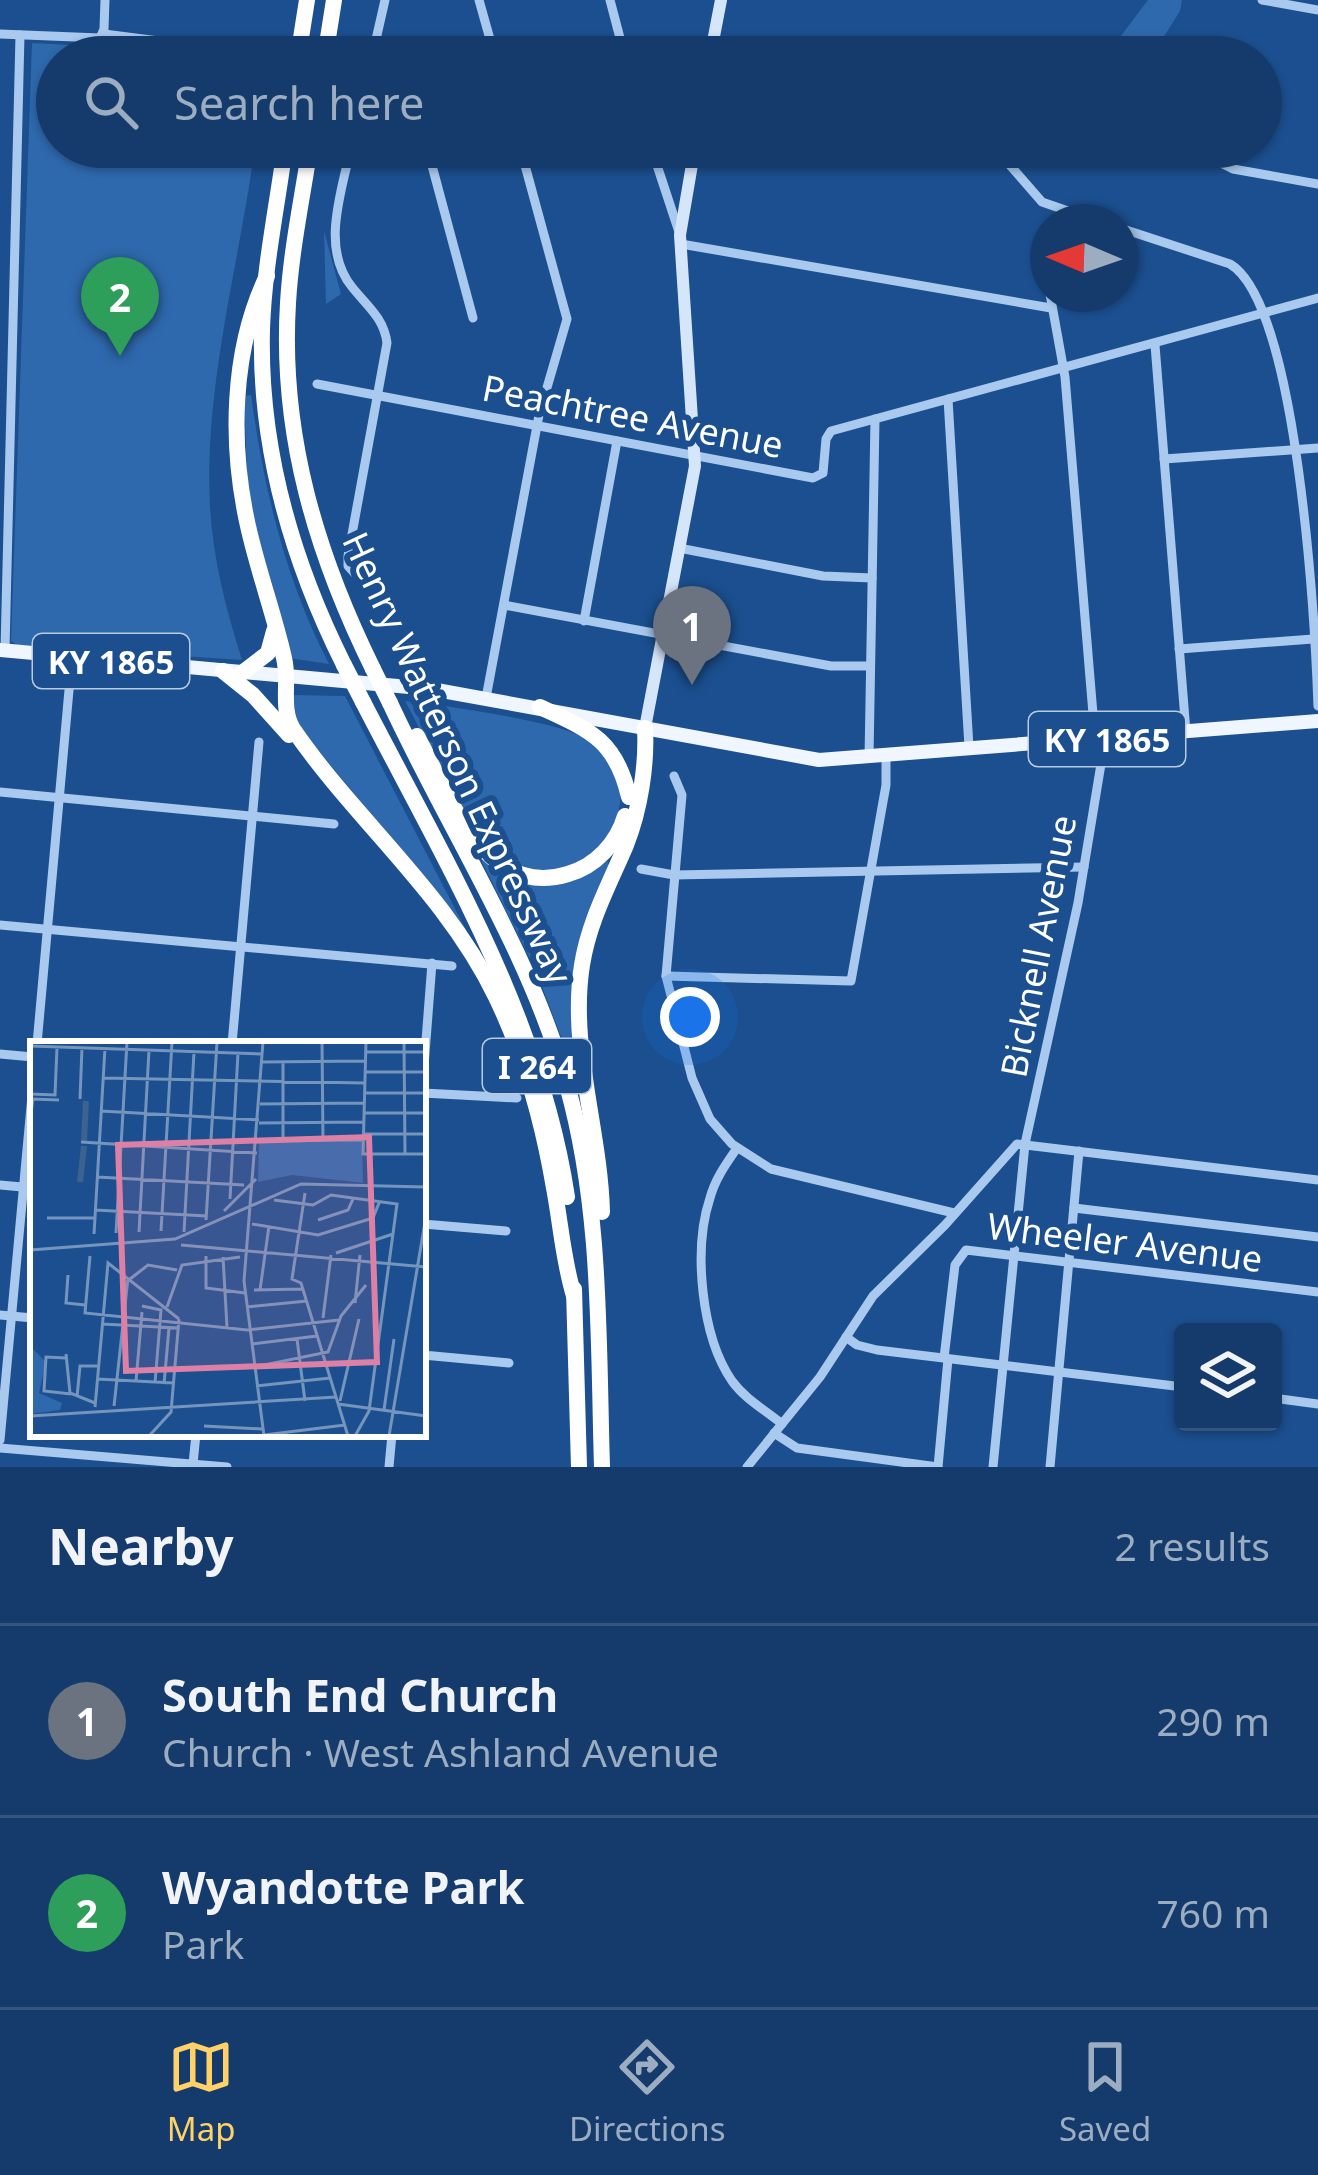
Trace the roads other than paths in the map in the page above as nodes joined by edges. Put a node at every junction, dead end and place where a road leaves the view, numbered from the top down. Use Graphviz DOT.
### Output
graph roads {
  1 [pos="105,0"];
  2 [pos="307,0"];
  3 [pos="334,0"];
  4 [pos="385,0"];
  5 [pos="479,0"];
  6 [pos="610,0"];
  7 [pos="721,0"];
  8 [pos="1262,0"];
  9 [pos="1318,10"];
  10 [pos="0,34"];
  11 [pos="20,34"];
  12 [pos="103,36"];
  13 [pos="301,36"];
  14 [pos="328,36"];
  15 [pos="377,36"];
  16 [pos="489,36"];
  17 [pos="619,36"];
  18 [pos="714,36"];
  19 [pos="282,168"];
  20 [pos="307,168"];
  21 [pos="347,168"];
  22 [pos="433,168"];
  23 [pos="526,168"];
  24 [pos="658,168"];
  25 [pos="692,168"];
  26 [pos="1012,168"];
  27 [pos="1231,168"];
  28 [pos="1318,184"];
  29 [pos="1045,204"];
  30 [pos="1138,234"];
  31 [pos="680,239"];
  32 [pos="0,268"];
  33 [pos="15,269"];
  34 [pos="267,276"];
  35 [pos="1318,298"];
  36 [pos="1030,304"];
  37 [pos="1052,312"];
  38 [pos="1262,312"];
  39 [pos="473,318"];
  40 [pos="1155,345"];
  41 [pos="1064,369"];
  42 [pos="317,384"];
  43 [pos="378,396"];
  44 [pos="948,399"];
  45 [pos="874,419"];
  46 [pos="538,425"];
  47 [pos="617,441"];
  48 [pos="1318,448"];
  49 [pos="1297,450"];
  50 [pos="695,455"];
  51 [pos="1163,459"];
  52 [pos="4,502"];
  53 [pos="679,548"];
  54 [pos="357,576"];
  55 [pos="872,578"];
  56 [pos="503,605"];
  57 [pos="3,618"];
  58 [pos="584,621"];
  59 [pos="273,624"];
  60 [pos="663,635"];
  61 [pos="1313,639"];
  62 [pos="1179,649"];
  63 [pos="2,650"];
  64 [pos="72,657"];
  65 [pos="870,666"];
  66 [pos="223,671"];
  67 [pos="242,674"];
  68 [pos="289,678"];
  69 [pos="487,698"];
  70 [pos="390,704"];
  71 [pos="1318,706"];
  72 [pos="540,707"];
  73 [pos="1318,721"];
  74 [pos="645,728"];
  75 [pos="1186,732"];
  76 [pos="1098,739"];
  77 [pos="259,742"];
  78 [pos="969,747"];
  79 [pos="878,757"];
  80 [pos="316,760"];
  81 [pos="674,776"];
  82 [pos="0,792"];
  83 [pos="60,797"];
  84 [pos="629,797"];
  85 [pos="253,815"];
  86 [pos="334,824"];
  87 [pos="1084,867"];
  88 [pos="641,869"];
  89 [pos="871,871"];
  90 [pos="674,874"];
  91 [pos="0,925"];
  92 [pos="47,929"];
  93 [pos="241,945"];
  94 [pos="432,963"];
  95 [pos="452,966"];
  96 [pos="666,976"];
  97 [pos="37,1041"];
  98 [pos="232,1041"];
  99 [pos="426,1041"];
  100 [pos="0,1054"];
  101 [pos="30,1057"];
  102 [pos="426,1093"];
  103 [pos="518,1098"];
  104 [pos="1025,1144"];
  105 [pos="30,1147"];
  106 [pos="737,1148"];
  107 [pos="1079,1151"];
  108 [pos="1318,1180"];
  109 [pos="0,1185"];
  110 [pos="28,1188"];
  111 [pos="1073,1208"];
  112 [pos="954,1213"];
  113 [pos="426,1224"];
  114 [pos="506,1231"];
  115 [pos="1318,1237"];
  116 [pos="1014,1253"];
  117 [pos="1069,1260"];
  118 [pos="598,1275"];
  119 [pos="1318,1292"];
  120 [pos="574,1296"];
  121 [pos="6,1316"];
  122 [pos="846,1337"];
  123 [pos="426,1355"];
  124 [pos="946,1358"];
  125 [pos="509,1364"];
  126 [pos="1004,1364"];
  127 [pos="1058,1371"];
  128 [pos="1174,1386"];
  129 [pos="1282,1399"];
  130 [pos="1318,1404"];
  131 [pos="778,1428"];
  132 [pos="392,1437"];
  133 [pos="0,1444"];
  134 [pos="193,1465"];
  135 [pos="227,1467"];
  136 [pos="389,1467"];
  137 [pos="579,1467"];
  138 [pos="602,1467"];
  139 [pos="747,1467"];
  140 [pos="938,1467"];
  141 [pos="993,1467"];
  142 [pos="1050,1467"];
  1 -- 12 [label="street"];
  2 -- 13 [label="highway"];
  3 -- 14 [label="highway"];
  4 -- 15 [label="street"];
  5 -- 16 [label="street"];
  6 -- 17 [label="street"];
  7 -- 18 [label="street"];
  8 -- 9 [label="street"];
  10 -- 11 [label="street"];
  11 -- 12 [label="street"];
  11 -- 33 [label="street"];
  19 -- 34 [label="highway, Henry Watterson Expressway / I 264"];
  20 -- 70 [label="highway, Henry Watterson Expressway / I 264, bridge"];
  21 -- 43 [label="street"];
  22 -- 39 [label="street"];
  23 -- 46 [label="street"];
  24 -- 31 [label="street"];
  25 -- 31 [label="street"];
  26 -- 29 [label="street"];
  27 -- 28 [label="street"];
  30 -- 38 [label="street"];
  31 -- 36 [label="street"];
  31 -- 50 [label="street"];
  32 -- 33 [label="street"];
  33 -- 52 [label="street"];
  34 -- 59 [label="highway"];
  34 -- 120 [label="highway, Henry Watterson Expressway / I 264, bridge"];
  35 -- 38 [label="street, Peachtree Avenue"];
  37 -- 41 [label="street, Bicknell Avenue"];
  38 -- 40 [label="street, Peachtree Avenue"];
  38 -- 49 [label="street"];
  40 -- 41 [label="street, Peachtree Avenue"];
  40 -- 51 [label="street"];
  41 -- 44 [label="street, Peachtree Avenue"];
  41 -- 76 [label="street, Bicknell Avenue"];
  42 -- 43 [label="street, Peachtree Avenue"];
  43 -- 46 [label="street, Peachtree Avenue"];
  43 -- 54 [label="street"];
  44 -- 45 [label="street, Peachtree Avenue"];
  44 -- 78 [label="street"];
  45 -- 50 [label="street, Peachtree Avenue"];
  45 -- 55 [label="street"];
  46 -- 47 [label="street, Peachtree Avenue"];
  46 -- 56 [label="street"];
  47 -- 50 [label="street, Peachtree Avenue"];
  47 -- 58 [label="street"];
  48 -- 49 [label="street"];
  49 -- 51 [label="street"];
  49 -- 61 [label="street"];
  50 -- 53 [label="street"];
  51 -- 62 [label="street"];
  52 -- 57 [label="street"];
  53 -- 55 [label="street"];
  53 -- 60 [label="street"];
  55 -- 65 [label="street"];
  56 -- 58 [label="street"];
  56 -- 69 [label="street"];
  57 -- 63 [label="street"];
  58 -- 60 [label="street"];
  59 -- 67 [label="highway"];
  59 -- 68 [label="highway"];
  60 -- 65 [label="street"];
  60 -- 74 [label="street"];
  61 -- 62 [label="street"];
  61 -- 71 [label="street"];
  62 -- 75 [label="street"];
  63 -- 64 [label="main road, KY 1865"];
  64 -- 66 [label="main road, KY 1865"];
  64 -- 83 [label="street"];
  65 -- 79 [label="street"];
  66 -- 67 [label="main road, KY 1865"];
  66 -- 80 [label="highway"];
  67 -- 68 [label="main road, KY 1865"];
  68 -- 69 [label="main road, KY 1865"];
  68 -- 80 [label="highway"];
  69 -- 72 [label="main road, KY 1865"];
  70 -- 84 [label="highway"];
  70 -- 118 [label="highway, Henry Watterson Expressway / I 264"];
  72 -- 74 [label="main road, KY 1865"];
  72 -- 84 [label="highway"];
  73 -- 75 [label="main road, KY 1865"];
  74 -- 79 [label="main road, KY 1865"];
  74 -- 84 [label="highway"];
  74 -- 118 [label="highway"];
  75 -- 76 [label="main road, KY 1865"];
  76 -- 78 [label="main road, KY 1865"];
  76 -- 87 [label="street, Bicknell Avenue"];
  77 -- 85 [label="street"];
  78 -- 79 [label="main road, KY 1865"];
  79 -- 89 [label="street"];
  80 -- 120 [label="highway"];
  81 -- 90 [label="street"];
  82 -- 83 [label="street"];
  83 -- 85 [label="street"];
  83 -- 92 [label="street"];
  85 -- 86 [label="street"];
  85 -- 93 [label="street"];
  87 -- 89 [label="street"];
  87 -- 104 [label="street, Bicknell Avenue"];
  88 -- 90 [label="street"];
  89 -- 90 [label="street"];
  89 -- 96 [label="street"];
  90 -- 96 [label="street"];
  91 -- 92 [label="street"];
  92 -- 93 [label="street"];
  92 -- 97 [label="street"];
  93 -- 94 [label="street"];
  93 -- 98 [label="street"];
  94 -- 95 [label="street"];
  94 -- 99 [label="street"];
  96 -- 106 [label="street"];
  100 -- 101 [label="street"];
  102 -- 103 [label="street"];
  104 -- 107 [label="street"];
  104 -- 112 [label="street"];
  104 -- 116 [label="street, Bicknell Avenue"];
  105 -- 110 [label="street"];
  106 -- 112 [label="street"];
  106 -- 131 [label="street"];
  107 -- 108 [label="street"];
  107 -- 111 [label="street"];
  109 -- 110 [label="street"];
  110 -- 121 [label="street"];
  111 -- 115 [label="street"];
  111 -- 117 [label="street"];
  112 -- 122 [label="street"];
  113 -- 114 [label="street"];
  116 -- 117 [label="street, Wheeler Avenue"];
  116 -- 124 [label="street, Wheeler Avenue"];
  116 -- 126 [label="street, Bicknell Avenue"];
  117 -- 119 [label="street, Wheeler Avenue"];
  117 -- 127 [label="street"];
  118 -- 138 [label="highway, Henry Watterson Expressway / I 264"];
  120 -- 137 [label="highway, Henry Watterson Expressway / I 264"];
  121 -- 133 [label="street"];
  122 -- 124 [label="street"];
  122 -- 131 [label="street"];
  123 -- 125 [label="street"];
  124 -- 126 [label="street"];
  124 -- 140 [label="street"];
  126 -- 127 [label="street"];
  126 -- 141 [label="street, Bicknell Avenue"];
  127 -- 128 [label="street"];
  127 -- 142 [label="street"];
  129 -- 130 [label="street"];
  131 -- 139 [label="street"];
  131 -- 140 [label="street"];
  132 -- 136 [label="street"];
  133 -- 134 [label="street"];
  134 -- 135 [label="street"];
}
